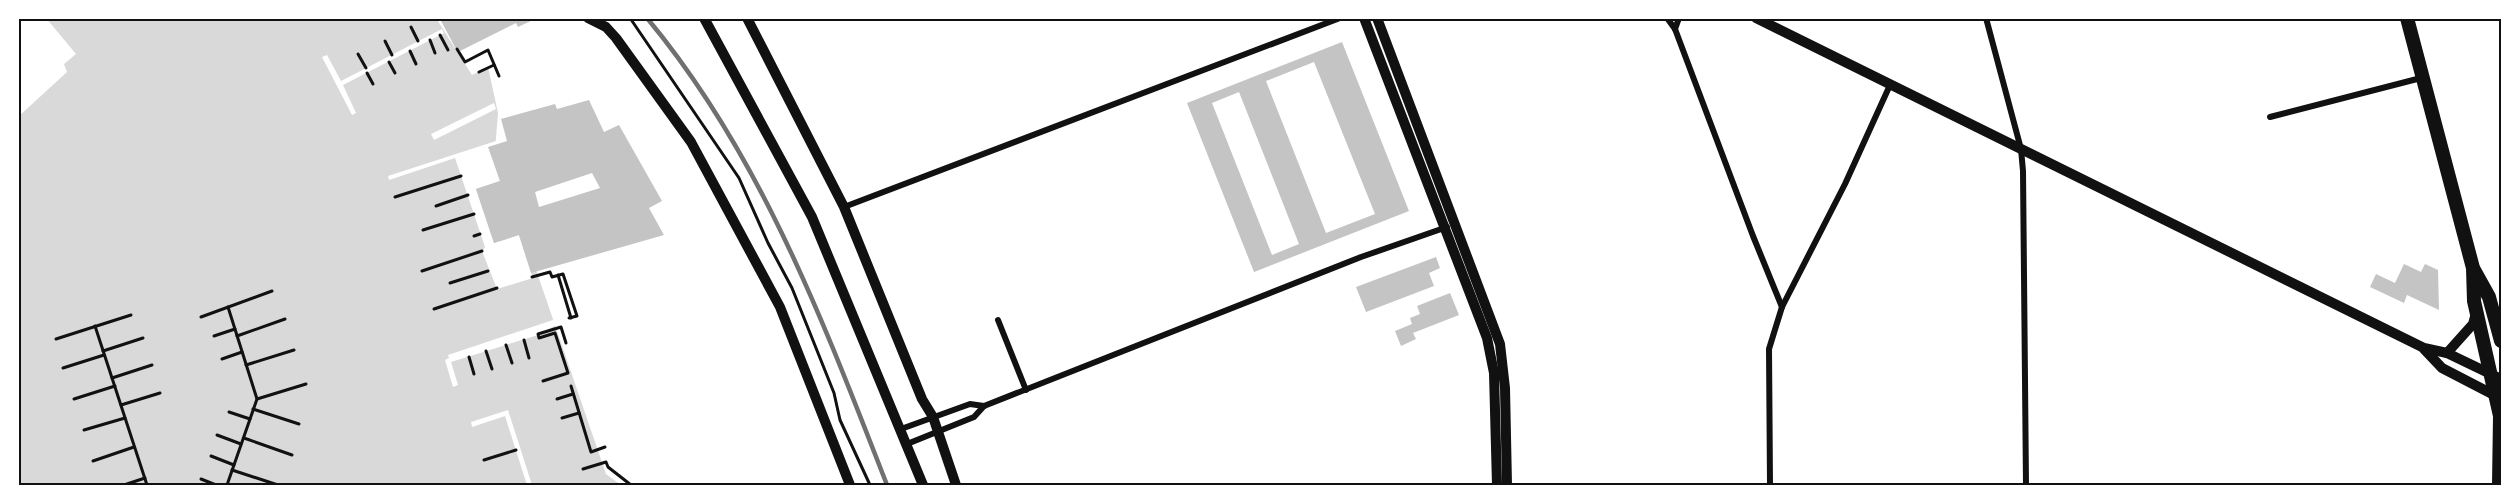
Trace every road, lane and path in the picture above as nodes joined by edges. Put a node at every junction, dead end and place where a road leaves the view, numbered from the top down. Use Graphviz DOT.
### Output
graph roads {
  1 [pos="588,18"];
  2 [pos="704,18"];
  3 [pos="1340,18"];
  4 [pos="1364,18"];
  5 [pos="1377,18"];
  6 [pos="1667,18"];
  7 [pos="1679,18"];
  8 [pos="1756,18"];
  9 [pos="1986,18"];
  10 [pos="2407,18"];
  11 [pos="748,19"];
  12 [pos="604,23"];
  13 [pos="411,27"];
  14 [pos="1675,30"];
  15 [pos="440,35"];
  16 [pos="430,40"];
  17 [pos="385,41"];
  18 [pos="418,41"];
  19 [pos="457,49"];
  20 [pos="410,51"];
  21 [pos="448,51"];
  22 [pos="435,52"];
  23 [pos="358,54"];
  24 [pos="392,55"];
  25 [pos="389,62"];
  26 [pos="416,64"];
  27 [pos="494,64"];
  28 [pos="479,72"];
  29 [pos="395,73"];
  30 [pos="499,76"];
  31 [pos="2422,78"];
  32 [pos="373,84"];
  33 [pos="1890,85"];
  34 [pos="2270,117"];
  35 [pos="2021,149"];
  36 [pos="461,176"];
  37 [pos="468,195"];
  38 [pos="395,197"];
  39 [pos="436,206"];
  40 [pos="844,207"];
  41 [pos="474,214"];
  42 [pos="1450,226"];
  43 [pos="423,230"];
  44 [pos="480,234"];
  45 [pos="474,236"];
  46 [pos="482,251"];
  47 [pos="2473,268"];
  48 [pos="488,270"];
  49 [pos="422,271"];
  50 [pos="532,277"];
  51 [pos="450,283"];
  52 [pos="497,288"];
  53 [pos="272,291"];
  54 [pos="228,307"];
  55 [pos="1782,307"];
  56 [pos="434,309"];
  57 [pos="2477,310"];
  58 [pos="131,315"];
  59 [pos="201,317"];
  60 [pos="570,318"];
  61 [pos="285,319"];
  62 [pos="998,320"];
  63 [pos="95,326"];
  64 [pos="235,329"];
  65 [pos="214,336"];
  66 [pos="237,336"];
  67 [pos="143,338"];
  68 [pos="56,339"];
  69 [pos="524,340"];
  70 [pos="2501,341"];
  71 [pos="567,343"];
  72 [pos="506,345"];
  73 [pos="2424,348"];
  74 [pos="294,350"];
  75 [pos="486,351"];
  76 [pos="242,352"];
  77 [pos="104,353"];
  78 [pos="2447,354"];
  79 [pos="469,357"];
  80 [pos="529,358"];
  81 [pos="222,359"];
  82 [pos="512,363"];
  83 [pos="246,364"];
  84 [pos="152,365"];
  85 [pos="63,368"];
  86 [pos="492,369"];
  87 [pos="474,375"];
  88 [pos="2497,376"];
  89 [pos="112,378"];
  90 [pos="543,381"];
  91 [pos="306,384"];
  92 [pos="115,386"];
  93 [pos="571,386"];
  94 [pos="1026,390"];
  95 [pos="160,393"];
  96 [pos="573,394"];
  97 [pos="2499,398"];
  98 [pos="74,399"];
  99 [pos="257,399"];
  100 [pos="557,399"];
  101 [pos="121,405"];
  102 [pos="984,406"];
  103 [pos="254,409"];
  104 [pos="229,412"];
  105 [pos="579,413"];
  106 [pos="933,417"];
  107 [pos="125,418"];
  108 [pos="562,418"];
  109 [pos="250,419"];
  110 [pos="299,424"];
  111 [pos="901,429"];
  112 [pos="84,430"];
  113 [pos="938,432"];
  114 [pos="218,435"];
  115 [pos="244,438"];
  116 [pos="242,444"];
  117 [pos="907,444"];
  118 [pos="134,447"];
  119 [pos="605,447"];
  120 [pos="516,450"];
  121 [pos="292,455"];
  122 [pos="211,456"];
  123 [pos="484,460"];
  124 [pos="93,461"];
  125 [pos="234,465"];
  126 [pos="583,469"];
  127 [pos="232,470"];
  128 [pos="145,478"];
  129 [pos="201,479"];
  130 [pos="124,485"];
  131 [pos="147,485"];
  132 [pos="216,485"];
  133 [pos="227,485"];
  134 [pos="278,485"];
  135 [pos="631,485"];
  136 [pos="850,485"];
  137 [pos="923,485"];
  138 [pos="956,485"];
  139 [pos="1497,485"];
  140 [pos="1507,485"];
  141 [pos="1770,485"];
  142 [pos="2026,485"];
  143 [pos="2499,485"];
  1 -- 12 [label="street"];
  2 -- 111 [label="street"];
  3 -- 40 [label="street"];
  4 -- 42 [label="street"];
  5 -- 42 [label="street"];
  6 -- 14 [label="street"];
  7 -- 14 [label="street"];
  8 -- 33 [label="street"];
  9 -- 35 [label="street"];
  10 -- 31 [label="main road"];
  11 -- 40 [label="street"];
  12 -- 136 [label="street"];
  13 -- 18 [label="path"];
  14 -- 55 [label="street"];
  15 -- 21 [label="path"];
  16 -- 22 [label="path"];
  17 -- 24 [label="path"];
  19 -- 27 [label="path"];
  20 -- 26 [label="path"];
  23 -- 32 [label="path"];
  25 -- 29 [label="path"];
  27 -- 28 [label="path"];
  27 -- 30 [label="path"];
  31 -- 34 [label="street"];
  31 -- 47 [label="main road"];
  33 -- 35 [label="street"];
  33 -- 55 [label="street"];
  35 -- 73 [label="street"];
  35 -- 142 [label="street"];
  36 -- 38 [label="path"];
  37 -- 39 [label="path"];
  40 -- 106 [label="street"];
  41 -- 43 [label="path"];
  42 -- 94 [label="street"];
  42 -- 139 [label="street"];
  42 -- 140 [label="street"];
  44 -- 45 [label="path"];
  46 -- 49 [label="path"];
  47 -- 57 [label="main road"];
  47 -- 70 [label="main road"];
  48 -- 51 [label="path"];
  50 -- 60 [label="path"];
  52 -- 56 [label="path"];
  53 -- 54 [label="path"];
  54 -- 59 [label="path"];
  54 -- 64 [label="path"];
  55 -- 141 [label="street"];
  57 -- 78 [label="street"];
  57 -- 88 [label="main road"];
  58 -- 63 [label="path"];
  61 -- 66 [label="path"];
  62 -- 94 [label="street"];
  63 -- 68 [label="path"];
  63 -- 77 [label="path"];
  64 -- 65 [label="path"];
  64 -- 66 [label="path"];
  66 -- 76 [label="path"];
  67 -- 77 [label="path"];
  69 -- 80 [label="path"];
  71 -- 90 [label="path"];
  72 -- 82 [label="path"];
  73 -- 78 [label="street"];
  73 -- 97 [label="street"];
  74 -- 83 [label="path"];
  75 -- 86 [label="path"];
  76 -- 81 [label="path"];
  76 -- 83 [label="path"];
  77 -- 85 [label="path"];
  77 -- 89 [label="path"];
  78 -- 88 [label="street"];
  79 -- 87 [label="path"];
  83 -- 99 [label="path"];
  84 -- 89 [label="path"];
  88 -- 97 [label="main road"];
  89 -- 92 [label="path"];
  91 -- 99 [label="path"];
  92 -- 98 [label="path"];
  92 -- 101 [label="path"];
  93 -- 96 [label="path"];
  94 -- 102 [label="street"];
  95 -- 101 [label="path"];
  96 -- 100 [label="path"];
  96 -- 105 [label="path"];
  97 -- 143 [label="main road"];
  99 -- 103 [label="path"];
  101 -- 107 [label="path"];
  102 -- 106 [label="street"];
  102 -- 113 [label="street"];
  103 -- 109 [label="path"];
  103 -- 110 [label="path"];
  104 -- 109 [label="path"];
  105 -- 108 [label="path"];
  105 -- 119 [label="path"];
  106 -- 111 [label="street"];
  106 -- 113 [label="street"];
  107 -- 112 [label="path"];
  107 -- 118 [label="path"];
  109 -- 115 [label="path"];
  111 -- 117 [label="street"];
  113 -- 117 [label="street"];
  113 -- 138 [label="street"];
  114 -- 116 [label="path"];
  115 -- 116 [label="path"];
  115 -- 121 [label="path"];
  116 -- 125 [label="path"];
  117 -- 137 [label="street"];
  118 -- 124 [label="path"];
  118 -- 128 [label="path"];
  120 -- 123 [label="path"];
  122 -- 125 [label="path"];
  125 -- 127 [label="path"];
  126 -- 135 [label="path"];
  127 -- 133 [label="path"];
  127 -- 134 [label="path"];
  128 -- 130 [label="path"];
  128 -- 131 [label="path"];
  129 -- 132 [label="path"];
}
